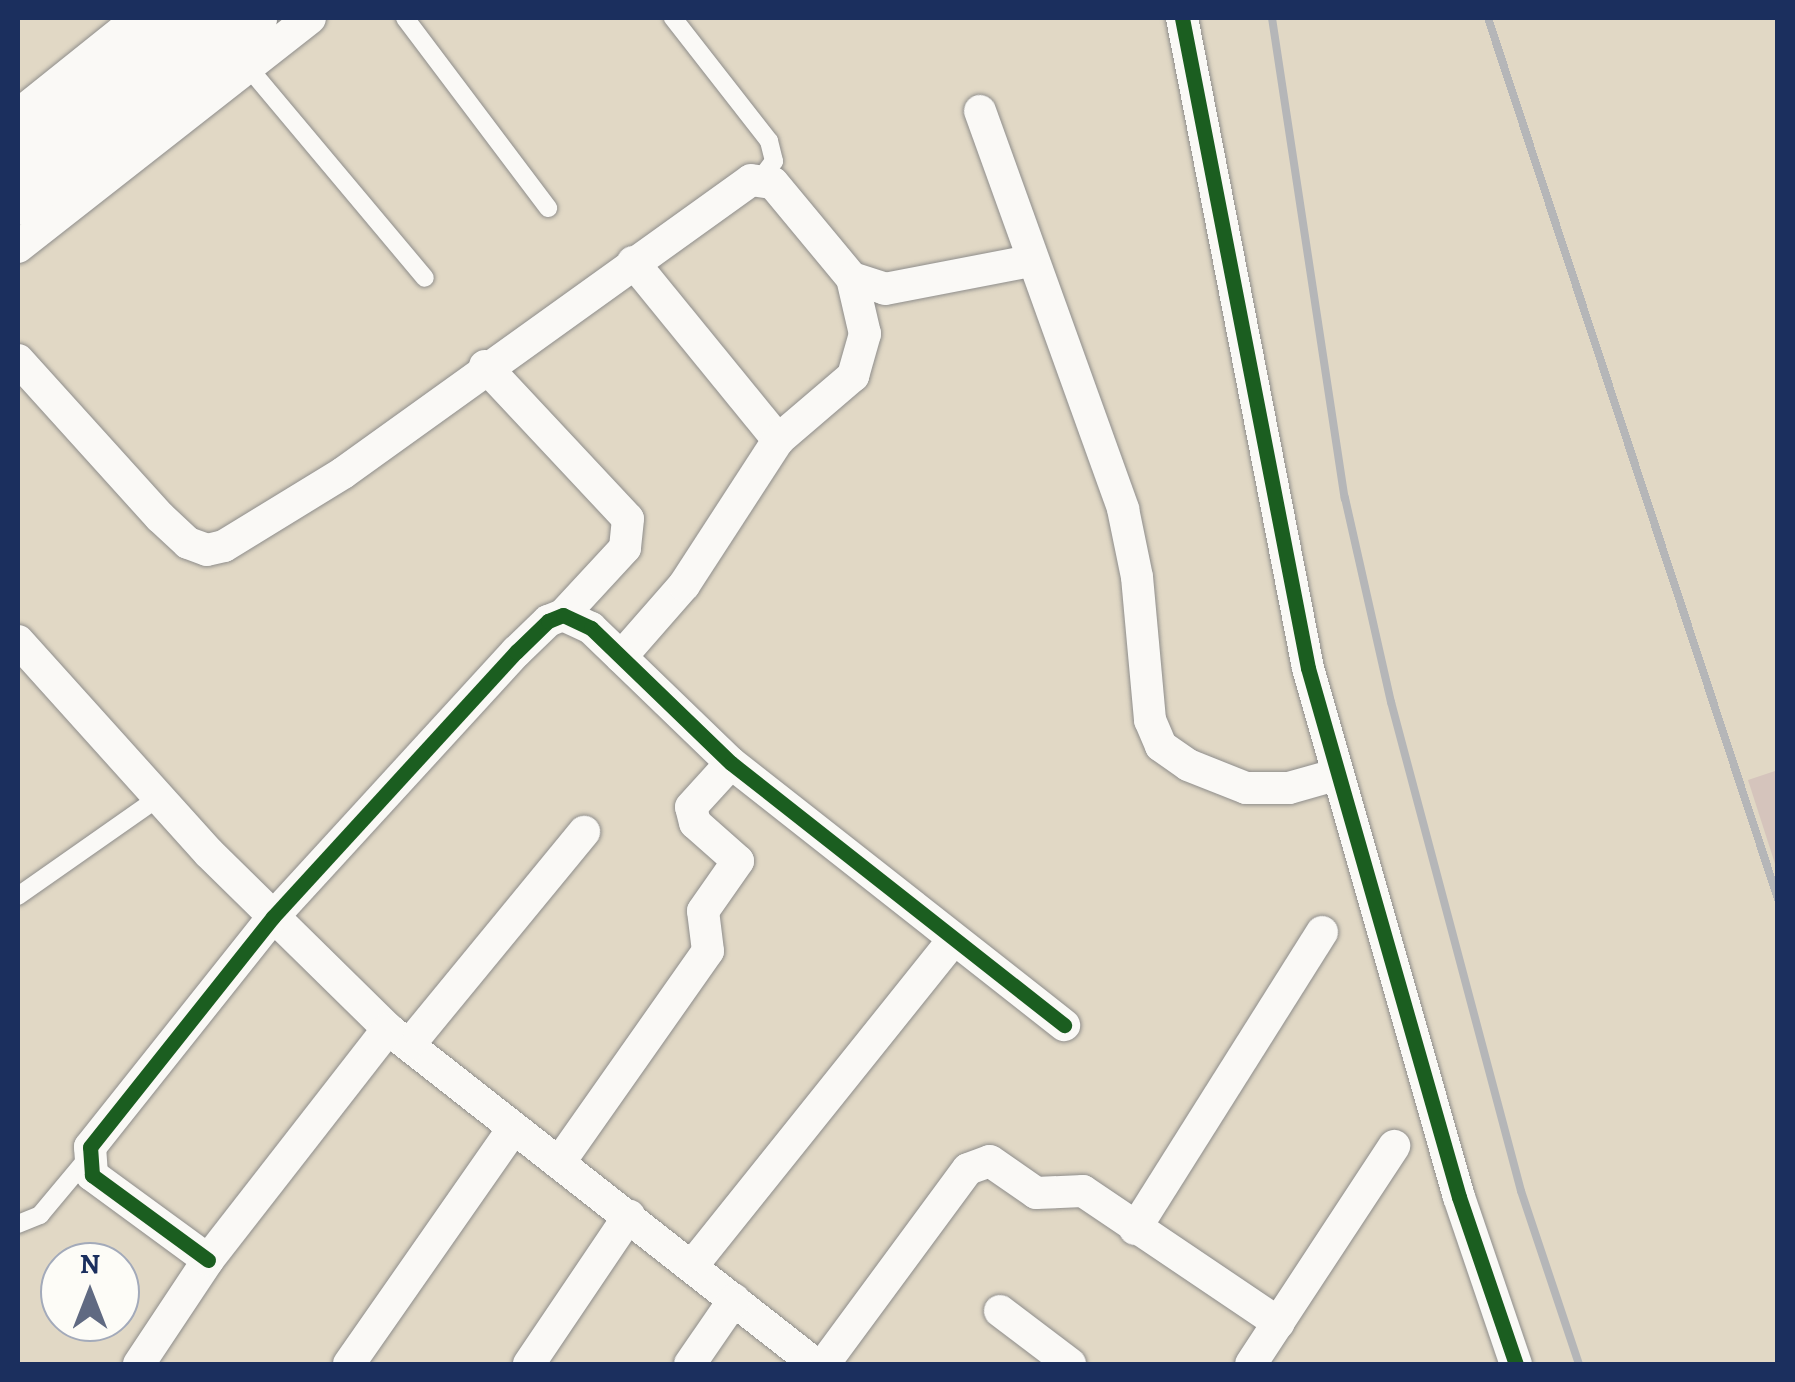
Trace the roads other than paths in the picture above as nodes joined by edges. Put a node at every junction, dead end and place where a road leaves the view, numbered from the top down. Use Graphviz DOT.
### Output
graph roads {
  1 [pos="139,18"];
  2 [pos="184,18"];
  3 [pos="310,18"];
  4 [pos="405,18"];
  5 [pos="672,18"];
  6 [pos="1182,18"];
  7 [pos="250,42"];
  8 [pos="980,111"];
  9 [pos="18,115"];
  10 [pos="18,155"];
  11 [pos="761,178"];
  12 [pos="18,200"];
  13 [pos="548,208"];
  14 [pos="18,247"];
  15 [pos="1030,261"];
  16 [pos="632,262"];
  17 [pos="426,278"];
  18 [pos="852,278"];
  19 [pos="18,360"];
  20 [pos="485,366"];
  21 [pos="778,440"];
  22 [pos="563,615"];
  23 [pos="18,641"];
  24 [pos="621,658"];
  25 [pos="731,763"];
  26 [pos="1338,774"];
  27 [pos="158,798"];
  28 [pos="584,832"];
  29 [pos="18,896"];
  30 [pos="273,917"];
  31 [pos="1322,932"];
  32 [pos="953,940"];
  33 [pos="1064,1025"];
  34 [pos="398,1037"];
  35 [pos="512,1130"];
  36 [pos="1394,1146"];
  37 [pos="86,1160"];
  38 [pos="559,1163"];
  39 [pos="629,1216"];
  40 [pos="18,1224"];
  41 [pos="1136,1229"];
  42 [pos="208,1260"];
  43 [pos="692,1266"];
  44 [pos="734,1300"];
  45 [pos="1000,1311"];
  46 [pos="1278,1323"];
  47 [pos="140,1364"];
  48 [pos="349,1364"];
  49 [pos="528,1364"];
  50 [pos="690,1364"];
  51 [pos="815,1364"];
  52 [pos="824,1364"];
  53 [pos="1070,1364"];
  54 [pos="1251,1364"];
  55 [pos="1516,1364"];
  1 -- 9 [label="street"];
  2 -- 10 [label="main road"];
  3 -- 7 [label="street"];
  4 -- 13 [label="lane"];
  5 -- 11 [label="lane"];
  6 -- 26 [label="street"];
  7 -- 12 [label="main road"];
  7 -- 14 [label="street"];
  7 -- 17 [label="lane"];
  8 -- 15 [label="street"];
  11 -- 16 [label="street"];
  11 -- 18 [label="street"];
  15 -- 18 [label="street"];
  15 -- 26 [label="street"];
  16 -- 20 [label="street"];
  16 -- 21 [label="street"];
  18 -- 21 [label="street"];
  19 -- 20 [label="street"];
  20 -- 22 [label="street"];
  21 -- 24 [label="street"];
  22 -- 24 [label="street"];
  22 -- 30 [label="street"];
  23 -- 27 [label="street"];
  24 -- 25 [label="street"];
  25 -- 32 [label="street"];
  25 -- 38 [label="street"];
  26 -- 55 [label="street"];
  27 -- 29 [label="lane"];
  27 -- 30 [label="street"];
  28 -- 34 [label="street"];
  30 -- 34 [label="street"];
  30 -- 37 [label="street"];
  31 -- 41 [label="street"];
  32 -- 33 [label="street"];
  32 -- 43 [label="street"];
  34 -- 35 [label="street"];
  34 -- 42 [label="street"];
  35 -- 38 [label="street"];
  35 -- 48 [label="street"];
  36 -- 46 [label="street"];
  37 -- 40 [label="lane"];
  37 -- 42 [label="street"];
  38 -- 39 [label="street"];
  39 -- 43 [label="street"];
  39 -- 49 [label="street"];
  41 -- 46 [label="street"];
  41 -- 52 [label="street"];
  42 -- 47 [label="street"];
  43 -- 44 [label="street"];
  44 -- 50 [label="street"];
  44 -- 51 [label="street"];
  45 -- 53 [label="street"];
  46 -- 54 [label="street"];
}
